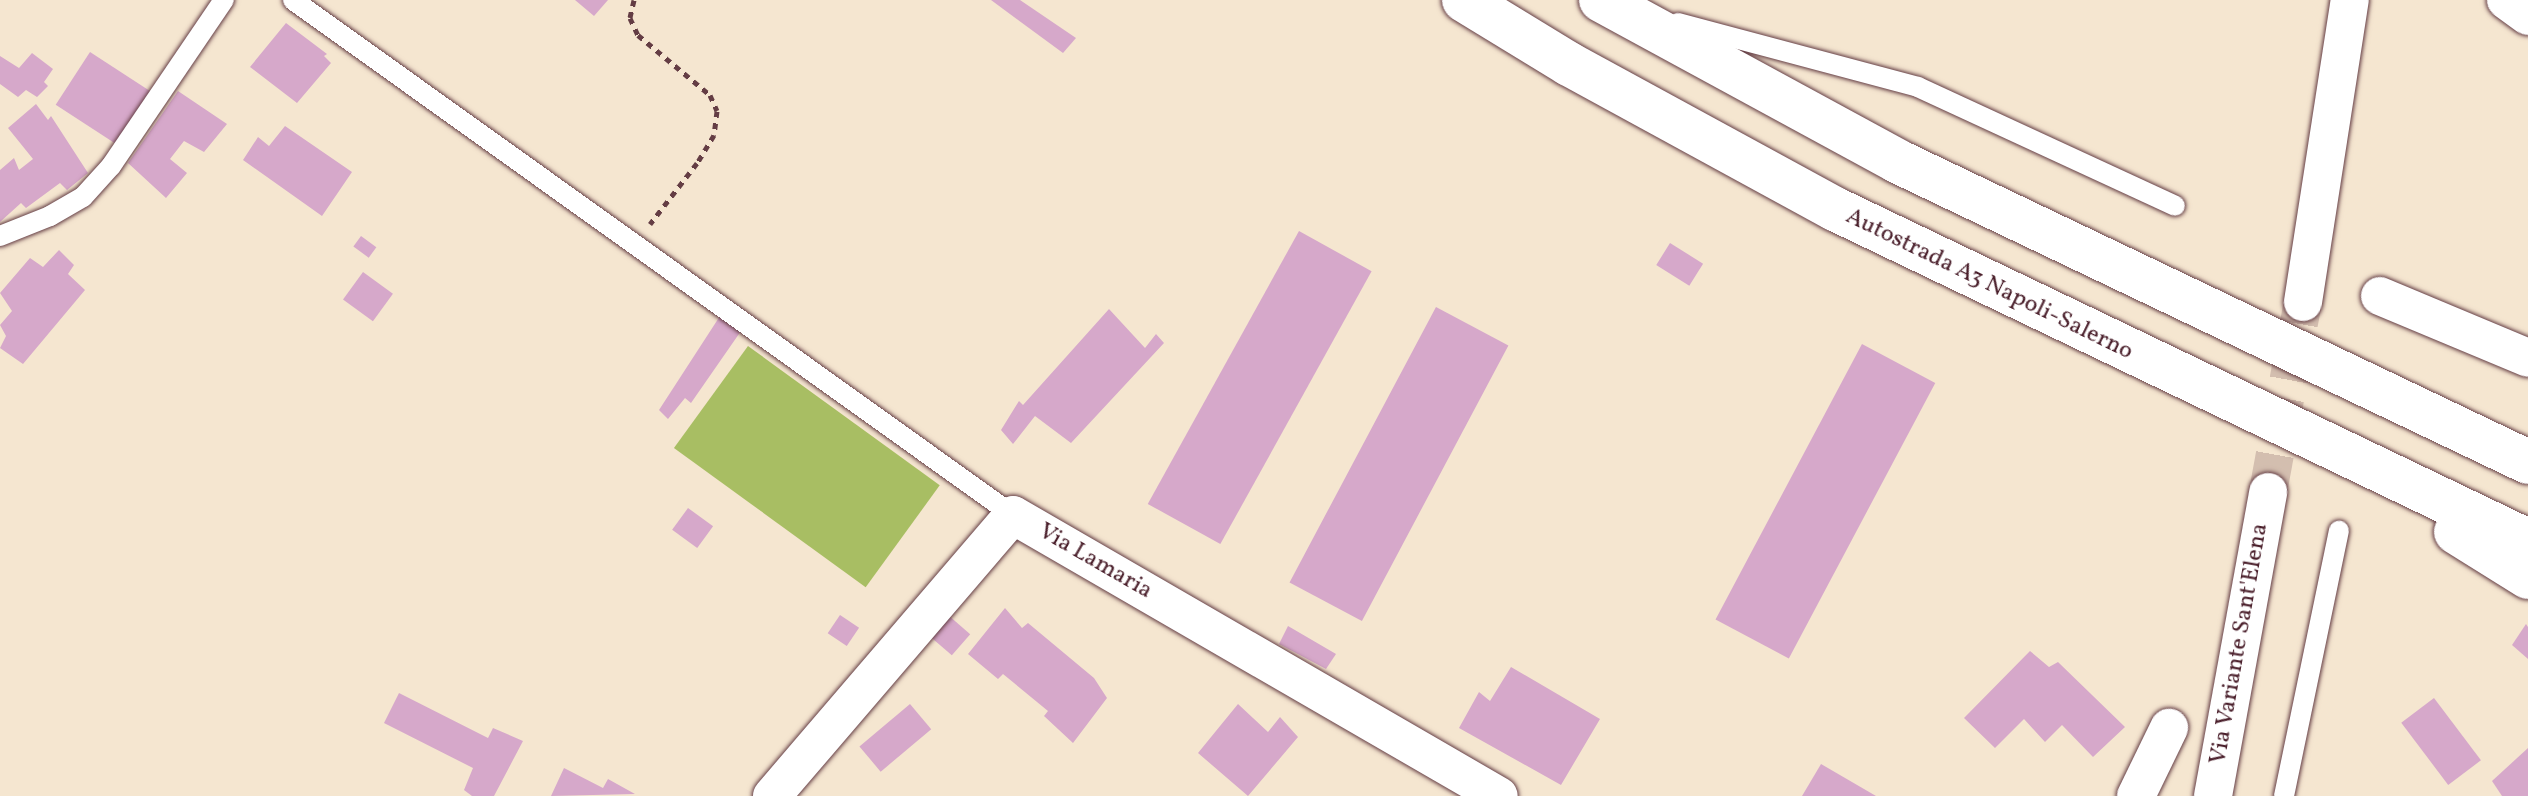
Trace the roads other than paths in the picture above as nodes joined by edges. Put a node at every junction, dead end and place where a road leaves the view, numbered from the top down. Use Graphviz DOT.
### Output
graph roads {
  1 [pos="224,0"];
  2 [pos="293,0"];
  3 [pos="1464,0"];
  4 [pos="2367,0"];
  5 [pos="2506,0"];
  6 [pos="1604,2"];
  7 [pos="2349,16"];
  8 [pos="2528,16"];
  9 [pos="2175,206"];
  10 [pos="0,236"];
  11 [pos="2380,296"];
  12 [pos="2303,302"];
  13 [pos="2528,358"];
  14 [pos="2342,453"];
  15 [pos="2528,462"];
  16 [pos="2268,492"];
  17 [pos="1013,515"];
  18 [pos="2339,531"];
  19 [pos="2528,541"];
  20 [pos="2528,577"];
  21 [pos="2169,728"];
  22 [pos="772,796"];
  23 [pos="1499,796"];
  24 [pos="2136,796"];
  25 [pos="2213,796"];
  26 [pos="2284,796"];
  1 -- 10 [label="lane"];
  2 -- 17 [label="lane"];
  3 -- 14 [label="highway, Autostrada A3 Napoli-Salerno"];
  4 -- 7 [label="street"];
  5 -- 8 [label="street"];
  6 -- 9 [label="lane"];
  6 -- 15 [label="highway"];
  7 -- 12 [label="street"];
  11 -- 13 [label="street"];
  14 -- 19 [label="highway, Autostrada A3 Napoli-Salerno"];
  14 -- 20 [label="highway"];
  16 -- 25 [label="street, Via Variante Sant'Elena"];
  17 -- 22 [label="street, Via Lamaria"];
  17 -- 23 [label="street, Via Lamaria"];
  18 -- 26 [label="lane"];
  21 -- 24 [label="street"];
}
